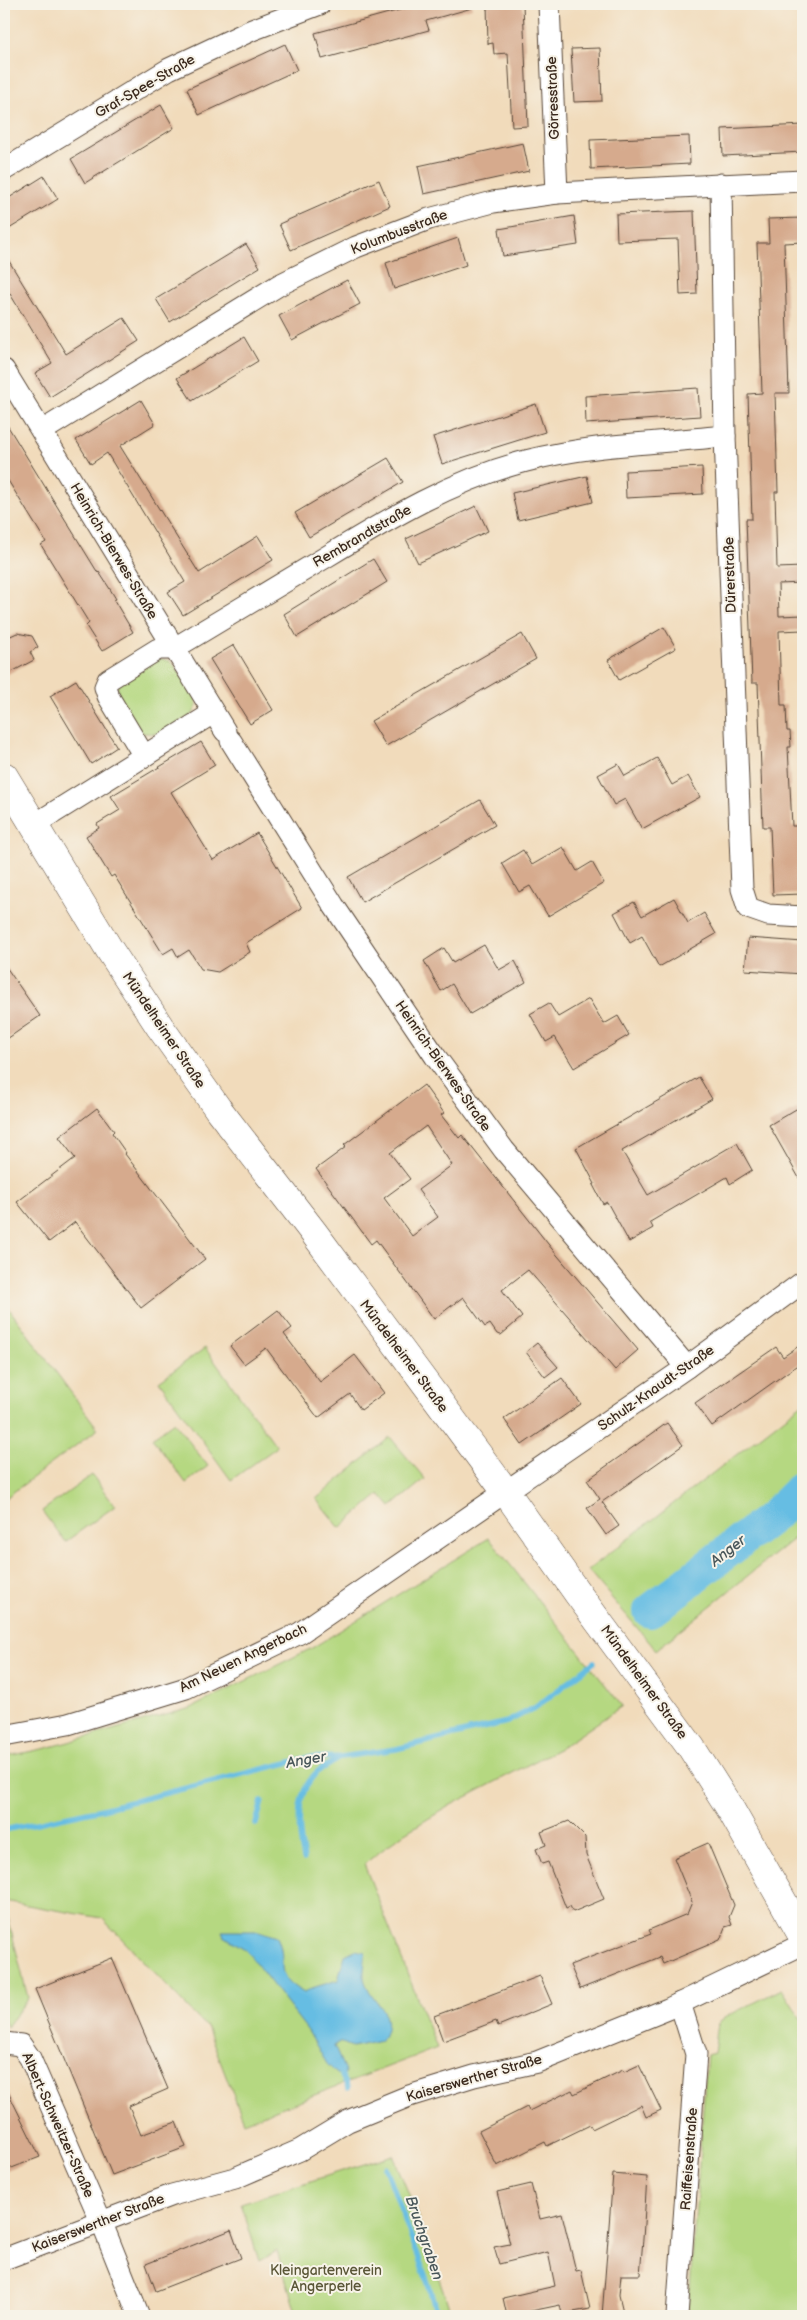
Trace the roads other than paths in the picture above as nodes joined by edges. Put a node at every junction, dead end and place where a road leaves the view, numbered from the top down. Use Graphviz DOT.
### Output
graph roads {
  1 [pos="320,4"];
  2 [pos="549,4"];
  3 [pos="4,170"];
  4 [pos="803,181"];
  5 [pos="721,184"];
  6 [pos="557,193"];
  7 [pos="4,370"];
  8 [pos="42,431"];
  9 [pos="725,436"];
  10 [pos="173,649"];
  11 [pos="213,713"];
  12 [pos="144,756"];
  13 [pos="4,776"];
  14 [pos="34,825"];
  15 [pos="803,917"];
  16 [pos="803,1282"];
  17 [pos="687,1367"];
  18 [pos="506,1492"];
  19 [pos="4,1736"];
  20 [pos="803,1937"];
  21 [pos="803,1944"];
  22 [pos="680,2003"];
  23 [pos="4,2043"];
  24 [pos="101,2220"];
  25 [pos="4,2259"];
  26 [pos="139,2316"];
  27 [pos="677,2316"];
  1 -- 3 [label="street, Graf-Spee-Straße"];
  2 -- 6 [label="street, Görresstraße"];
  4 -- 5 [label="street, Kolumbusstraße"];
  5 -- 6 [label="street, Kolumbusstraße"];
  5 -- 9 [label="street, Dürerstraße"];
  6 -- 8 [label="street, Kolumbusstraße"];
  7 -- 8 [label="street, Heinrich-Bierwes-Straße"];
  8 -- 10 [label="street, Heinrich-Bierwes-Straße"];
  9 -- 10 [label="street, Rembrandtstraße"];
  9 -- 15 [label="street, Dürerstraße"];
  10 -- 11 [label="street, Heinrich-Bierwes-Straße"];
  10 -- 12 [label="street, Rembrandtstraße"];
  11 -- 12 [label="street"];
  11 -- 17 [label="street, Heinrich-Bierwes-Straße"];
  12 -- 14 [label="street"];
  13 -- 14 [label="main road, Mündelheimer Straße"];
  14 -- 18 [label="main road, Mündelheimer Straße"];
  16 -- 17 [label="street, Schulz-Knaudt-Straße"];
  17 -- 18 [label="street, Schulz-Knaudt-Straße"];
  18 -- 19 [label="street, Am Neuen Angerbach"];
  18 -- 20 [label="main road, Mündelheimer Straße"];
  21 -- 22 [label="street, Kaiserswerther Straße"];
  22 -- 24 [label="street, Kaiserswerther Straße"];
  22 -- 27 [label="street, Raiffeisenstraße"];
  23 -- 24 [label="street, Albert-Schweitzer-Straße"];
  24 -- 25 [label="street, Kaiserswerther Straße"];
  24 -- 26 [label="street, Albert-Schweitzer-Straße"];
}
